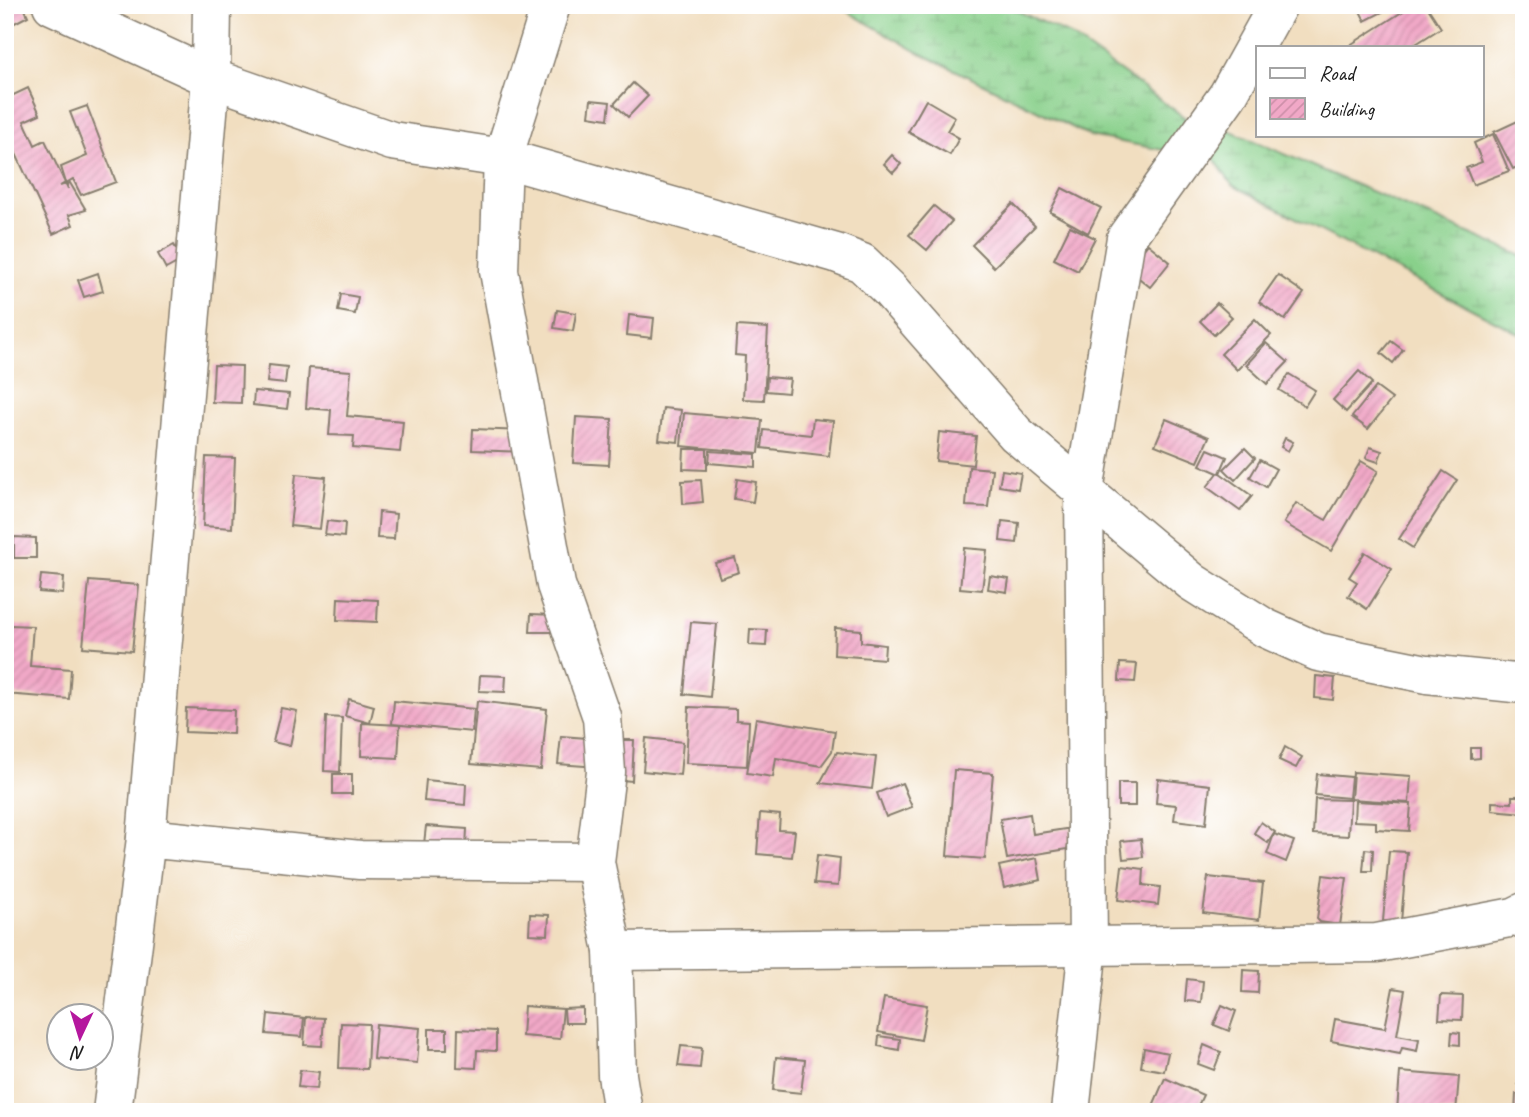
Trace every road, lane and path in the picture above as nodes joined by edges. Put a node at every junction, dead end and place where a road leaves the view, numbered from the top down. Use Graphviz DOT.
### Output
graph roads {
  1 [pos="52,5"];
  2 [pos="212,5"];
  3 [pos="551,5"];
  4 [pos="1278,5"];
  5 [pos="211,78"];
  6 [pos="503,158"];
  7 [pos="1084,491"];
  8 [pos="1524,684"];
  9 [pos="146,838"];
  10 [pos="595,862"];
  11 [pos="1524,912"];
  12 [pos="1087,946"];
  13 [pos="613,951"];
  14 [pos="112,1112"];
  15 [pos="623,1112"];
  16 [pos="1070,1112"];
  1 -- 5 [label="street"];
  2 -- 5 [label="street"];
  3 -- 6 [label="street"];
  4 -- 7 [label="street"];
  5 -- 6 [label="street"];
  5 -- 9 [label="street"];
  6 -- 7 [label="street"];
  6 -- 10 [label="street"];
  7 -- 8 [label="street"];
  7 -- 12 [label="street"];
  9 -- 10 [label="street"];
  9 -- 14 [label="street"];
  10 -- 13 [label="street"];
  11 -- 12 [label="street"];
  12 -- 13 [label="street"];
  12 -- 16 [label="street"];
  13 -- 15 [label="street"];
}
